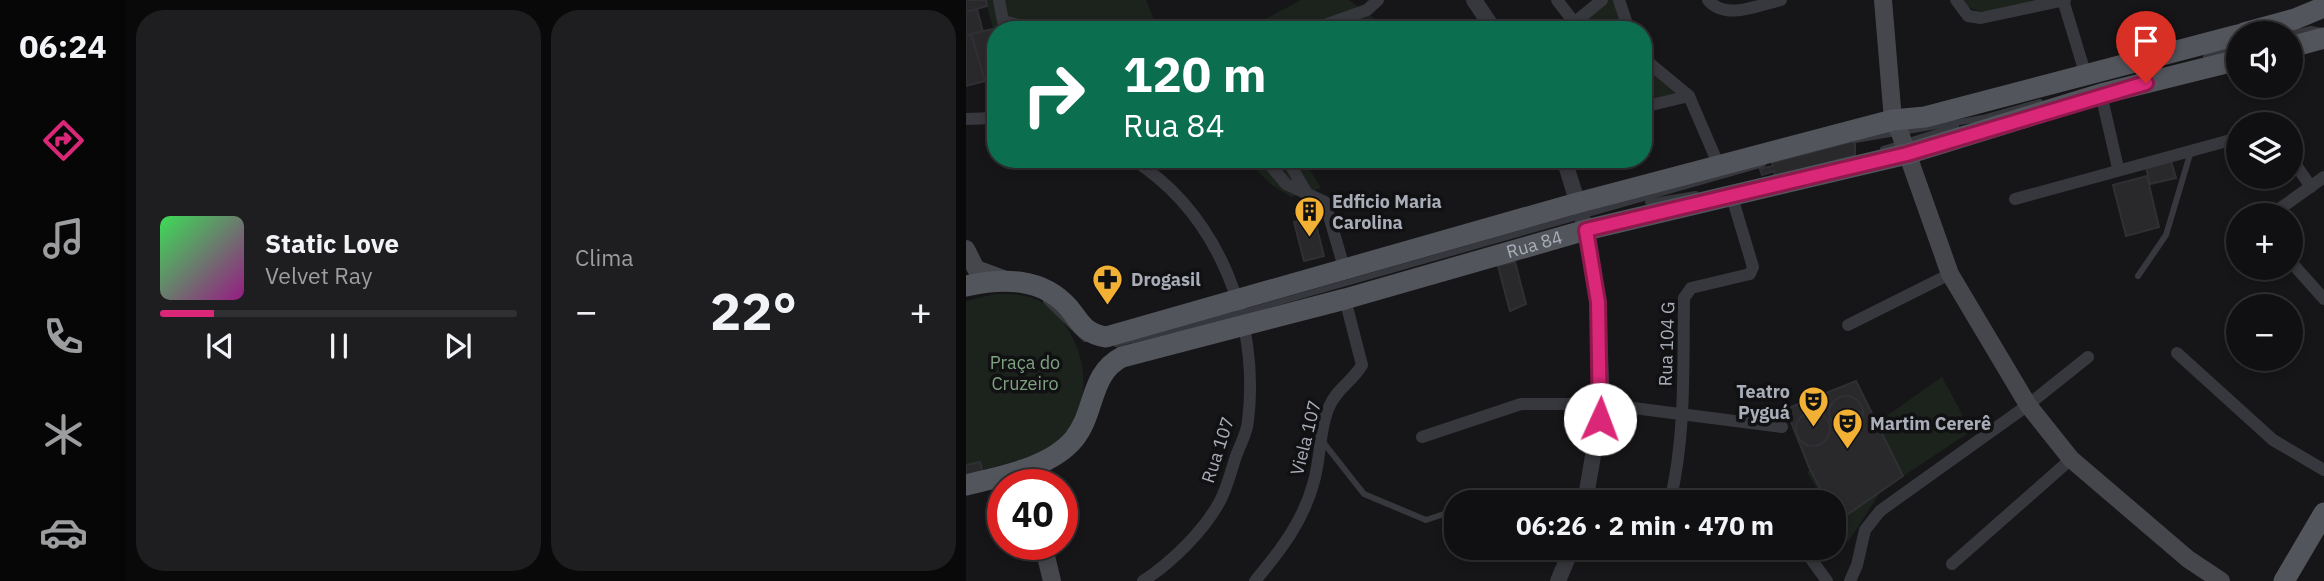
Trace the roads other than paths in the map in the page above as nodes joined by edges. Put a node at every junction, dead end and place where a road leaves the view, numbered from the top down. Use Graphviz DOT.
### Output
graph roads {
  1 [pos="999,0"];
  2 [pos="1378,0"];
  3 [pos="1474,0"];
  4 [pos="1557,0"];
  5 [pos="1602,0"];
  6 [pos="1619,0"];
  7 [pos="1708,0"];
  8 [pos="1782,0"];
  9 [pos="1883,0"];
  10 [pos="1956,0"];
  11 [pos="2064,0"];
  12 [pos="2324,7"];
  13 [pos="1003,21"];
  14 [pos="1335,21"];
  15 [pos="1488,21"];
  16 [pos="1573,21"];
  17 [pos="1582,21"];
  18 [pos="1626,21"];
  19 [pos="2288,21"];
  20 [pos="2324,32"];
  21 [pos="2317,33"];
  22 [pos="2226,39"];
  23 [pos="2226,52"];
  24 [pos="2201,59"];
  25 [pos="2226,63"];
  26 [pos="1652,65"];
  27 [pos="2138,75"];
  28 [pos="2081,84"];
  29 [pos="2101,94"];
  30 [pos="1689,96"];
  31 [pos="2049,100"];
  32 [pos="1652,105"];
  33 [pos="987,118"];
  34 [pos="966,119"];
  35 [pos="1901,138"];
  36 [pos="1852,141"];
  37 [pos="2226,141"];
  38 [pos="1880,150"];
  39 [pos="2191,151"];
  40 [pos="1832,162"];
  41 [pos="1767,163"];
  42 [pos="1719,166"];
  43 [pos="1146,168"];
  44 [pos="1273,168"];
  45 [pos="1292,168"];
  46 [pos="1567,168"];
  47 [pos="2118,168"];
  48 [pos="2303,175"];
  49 [pos="2324,177"];
  50 [pos="2311,187"];
  51 [pos="1306,192"];
  52 [pos="1732,197"];
  53 [pos="2015,199"];
  54 [pos="2288,203"];
  55 [pos="1615,207"];
  56 [pos="1581,217"];
  57 [pos="966,249"];
  58 [pos="1345,271"];
  59 [pos="1950,274"];
  60 [pos="2303,275"];
  61 [pos="2138,276"];
  62 [pos="1003,279"];
  63 [pos="966,286"];
  64 [pos="966,293"];
  65 [pos="1033,295"];
  66 [pos="1041,298"];
  67 [pos="1345,299"];
  68 [pos="2324,299"];
  69 [pos="1241,313"];
  70 [pos="1848,325"];
  71 [pos="1128,343"];
  72 [pos="2176,353"];
  73 [pos="2088,358"];
  74 [pos="1095,370"];
  75 [pos="1086,390"];
  76 [pos="1602,404"];
  77 [pos="2028,405"];
  78 [pos="1683,414"];
  79 [pos="1782,427"];
  80 [pos="1422,437"];
  81 [pos="1322,442"];
  82 [pos="2071,459"];
  83 [pos="1043,462"];
  84 [pos="1041,469"];
  85 [pos="2324,470"];
  86 [pos="973,482"];
  87 [pos="1587,490"];
  88 [pos="1673,490"];
  89 [pos="2324,513"];
  90 [pos="1444,514"];
  91 [pos="1047,560"];
  92 [pos="1567,560"];
  93 [pos="1812,560"];
  94 [pos="1952,564"];
  95 [pos="1052,581"];
  96 [pos="1143,581"];
  97 [pos="1255,581"];
  98 [pos="1558,581"];
  99 [pos="1827,581"];
  100 [pos="1850,581"];
  101 [pos="2221,581"];
  102 [pos="2284,581"];
  1 -- 13 [label="street"];
  2 -- 14 [label="street"];
  3 -- 15 [label="street"];
  4 -- 16 [label="street"];
  5 -- 17 [label="street"];
  6 -- 18 [label="street"];
  7 -- 8 [label="street"];
  9 -- 35 [label="main road"];
  10 -- 11 [label="street"];
  11 -- 28 [label="street"];
  12 -- 19 [label="main road"];
  12 -- 21 [label="lane"];
  20 -- 21 [label="lane"];
  22 -- 28 [label="main road, Rua 84"];
  23 -- 24 [label="lane"];
  25 -- 29 [label="main road, Rua 84"];
  26 -- 30 [label="street"];
  27 -- 28 [label="lane"];
  28 -- 35 [label="main road, Rua 84"];
  29 -- 35 [label="main road, Rua 84"];
  29 -- 47 [label="street"];
  30 -- 32 [label="street"];
  30 -- 42 [label="street"];
  31 -- 35 [label="lane"];
  33 -- 34 [label="street"];
  35 -- 36 [label="lane"];
  35 -- 38 [label="lane"];
  35 -- 42 [label="main road, Rua 84"];
  35 -- 52 [label="main road, Rua 84"];
  35 -- 59 [label="main road"];
  37 -- 39 [label="street"];
  39 -- 47 [label="street"];
  39 -- 61 [label="lane"];
  40 -- 55 [label="lane"];
  41 -- 55 [label="lane"];
  42 -- 56 [label="main road, Rua 84"];
  43 -- 69 [label="street, Rua 107"];
  44 -- 51 [label="street"];
  45 -- 51 [label="street"];
  46 -- 56 [label="street"];
  47 -- 53 [label="street"];
  48 -- 50 [label="street"];
  49 -- 50 [label="street"];
  50 -- 54 [label="street"];
  51 -- 58 [label="street"];
  52 -- 56 [label="main road, Rua 84"];
  52 -- 78 [label="street, Rua 104 G"];
  55 -- 56 [label="lane"];
  56 -- 58 [label="main road, Rua 84"];
  56 -- 67 [label="main road, Rua 84"];
  56 -- 69 [label="lane"];
  56 -- 76 [label="street"];
  57 -- 62 [label="main road"];
  58 -- 69 [label="main road, Rua 84"];
  59 -- 70 [label="street"];
  59 -- 77 [label="main road"];
  60 -- 68 [label="street"];
  62 -- 63 [label="main road, Rua 84"];
  62 -- 69 [label="main road, Rua 84"];
  64 -- 65 [label="lane"];
  66 -- 71 [label="lane"];
  67 -- 69 [label="main road, Rua 84"];
  67 -- 81 [label="street, Viela 107"];
  69 -- 71 [label="lane"];
  69 -- 83 [label="main road, Rua 84"];
  69 -- 96 [label="street, Rua 107"];
  71 -- 74 [label="lane"];
  72 -- 85 [label="street"];
  73 -- 77 [label="street"];
  75 -- 86 [label="lane"];
  76 -- 78 [label="street"];
  76 -- 80 [label="street"];
  76 -- 87 [label="street"];
  77 -- 82 [label="main road"];
  77 -- 100 [label="street"];
  78 -- 79 [label="street"];
  78 -- 88 [label="street, Rua 104 G"];
  81 -- 90 [label="lane"];
  81 -- 97 [label="street, Viela 107"];
  82 -- 94 [label="street"];
  82 -- 101 [label="main road"];
  83 -- 84 [label="main road"];
  83 -- 86 [label="main road, Rua 84"];
  89 -- 102 [label="main road"];
  91 -- 95 [label="main road"];
  92 -- 98 [label="street"];
  93 -- 99 [label="street"];
}
